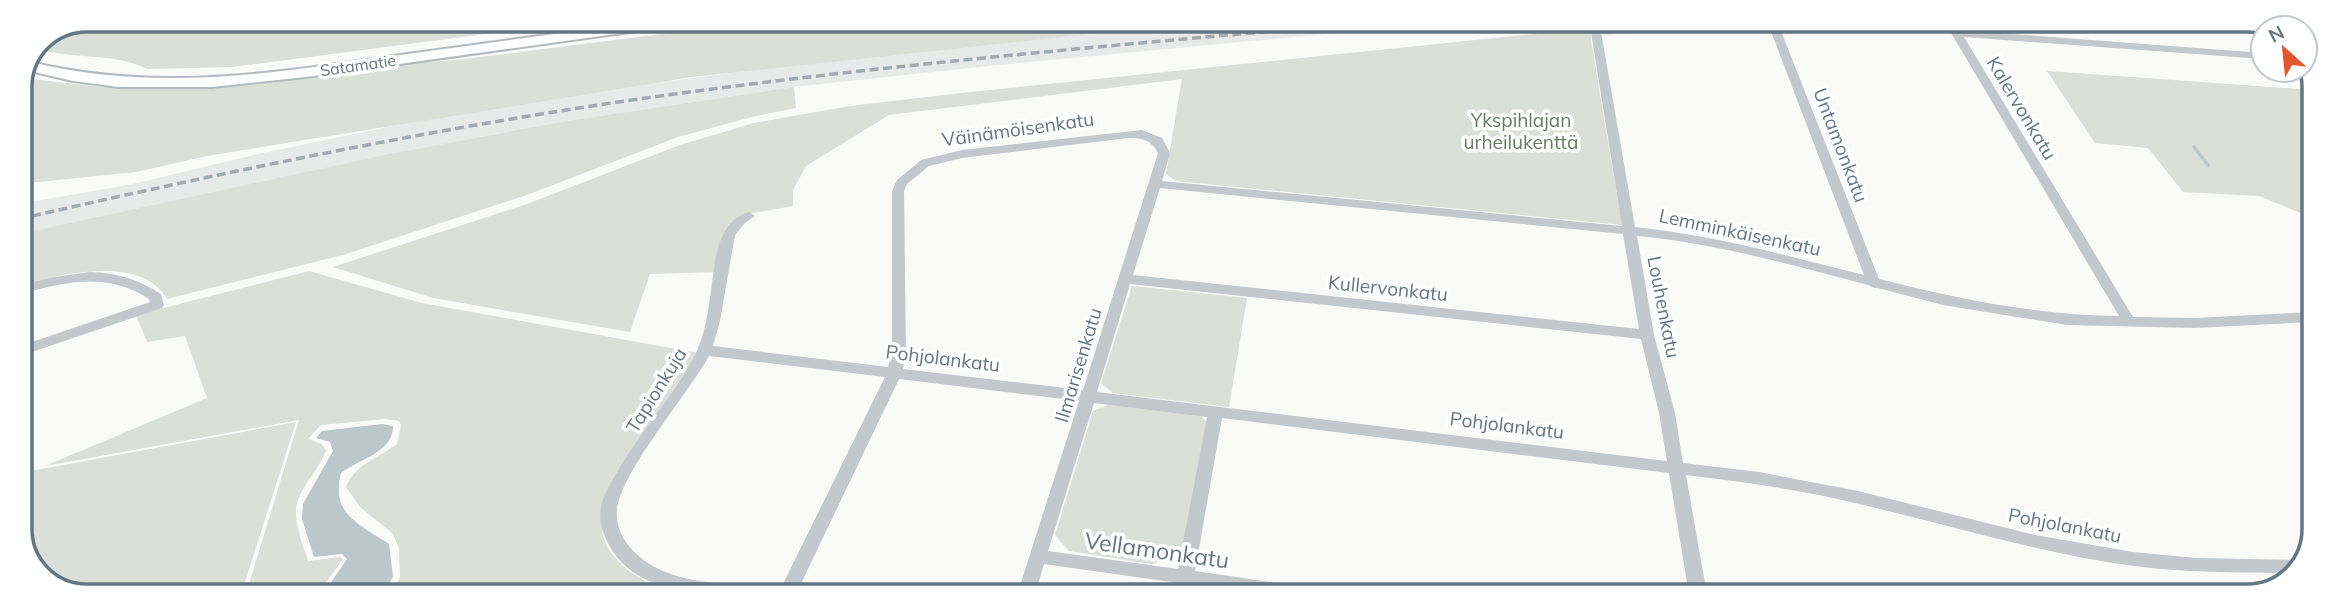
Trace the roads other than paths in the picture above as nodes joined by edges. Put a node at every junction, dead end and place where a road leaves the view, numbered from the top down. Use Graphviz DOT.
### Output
graph roads {
  1 [pos="600,32"];
  2 [pos="1596,32"];
  3 [pos="1776,32"];
  4 [pos="1956,33"];
  5 [pos="2249,55"];
  6 [pos="36,67"];
  7 [pos="1162,146"];
  8 [pos="1156,184"];
  9 [pos="749,216"];
  10 [pos="1630,230"];
  11 [pos="1124,279"];
  12 [pos="1874,284"];
  13 [pos="32,287"];
  14 [pos="2302,318"];
  15 [pos="2129,322"];
  16 [pos="1647,335"];
  17 [pos="32,347"];
  18 [pos="704,349"];
  19 [pos="894,374"];
  20 [pos="1089,396"];
  21 [pos="1215,412"];
  22 [pos="1677,468"];
  23 [pos="1038,556"];
  24 [pos="2287,566"];
  25 [pos="679,584"];
  26 [pos="792,584"];
  27 [pos="1029,584"];
  28 [pos="1178,584"];
  29 [pos="1188,584"];
  30 [pos="1696,584"];
  1 -- 6 [label="main road, Satamatie"];
  2 -- 10 [label="street, Louhenkatu"];
  3 -- 12 [label="street, Untamonkatu"];
  4 -- 5 [label="street, Kalervonkatu"];
  4 -- 15 [label="street, Kalervonkatu"];
  7 -- 8 [label="street, Ilmarisenkatu"];
  7 -- 19 [label="street, Väinämöisenkatu"];
  8 -- 10 [label="street, Lemminkäisenkatu"];
  8 -- 11 [label="street, Ilmarisenkatu"];
  9 -- 18 [label="street, Tapionkuja"];
  10 -- 12 [label="street, Lemminkäisenkatu"];
  10 -- 16 [label="street, Louhenkatu"];
  11 -- 16 [label="street, Kullervonkatu"];
  11 -- 20 [label="street, Ilmarisenkatu"];
  12 -- 15 [label="street, Lemminkäisenkatu"];
  13 -- 17 [label="street"];
  14 -- 15 [label="street, Lemminkäisenkatu"];
  16 -- 22 [label="street, Louhenkatu"];
  18 -- 19 [label="street, Pohjolankatu"];
  18 -- 25 [label="street, Tapionkuja"];
  19 -- 20 [label="street, Pohjolankatu"];
  19 -- 26 [label="street, Väinämöisenkatu"];
  20 -- 21 [label="street, Pohjolankatu"];
  20 -- 23 [label="street, Ilmarisenkatu"];
  21 -- 22 [label="street, Pohjolankatu"];
  21 -- 29 [label="street"];
  22 -- 24 [label="street, Pohjolankatu"];
  22 -- 30 [label="street, Louhenkatu"];
  23 -- 27 [label="street, Ilmarisenkatu"];
  23 -- 28 [label="street, Vellamonkatu"];
}
